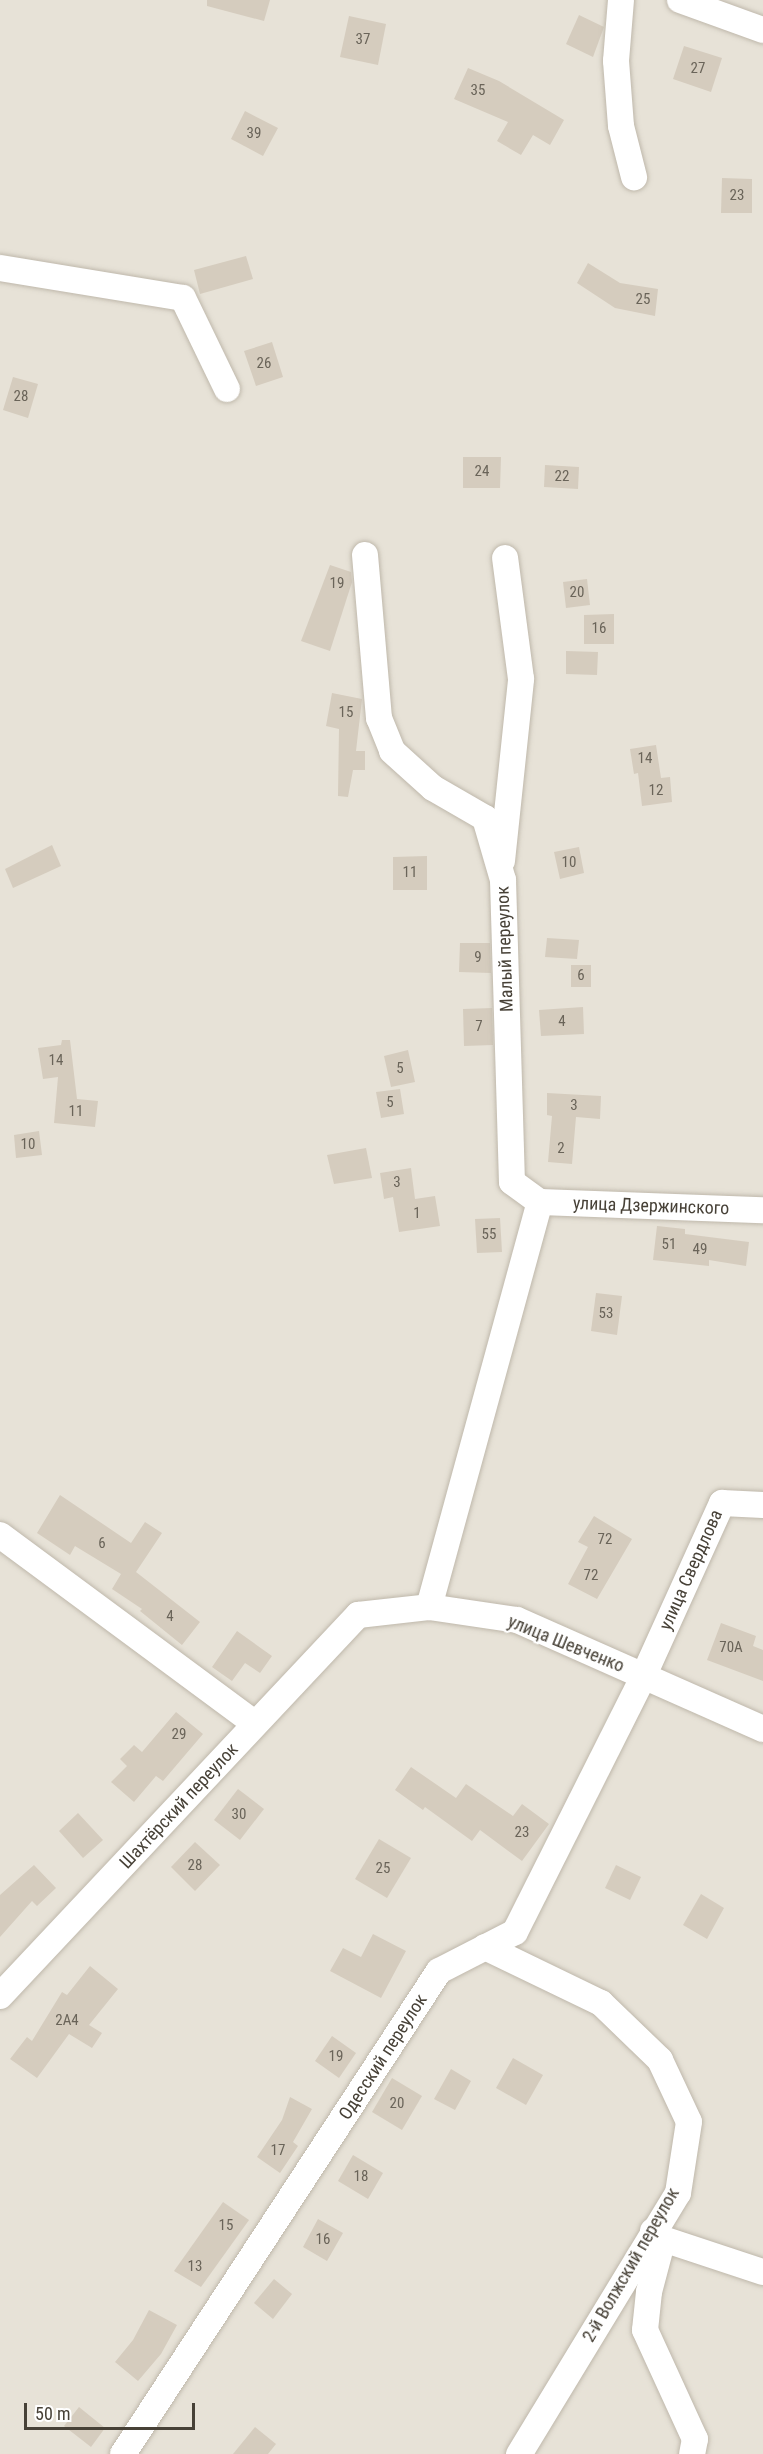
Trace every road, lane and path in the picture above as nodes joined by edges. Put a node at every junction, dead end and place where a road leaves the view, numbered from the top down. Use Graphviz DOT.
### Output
graph roads {
  1 [pos="621,0"];
  2 [pos="680,0"];
  3 [pos="763,30"];
  4 [pos="634,177"];
  5 [pos="0,268"];
  6 [pos="227,389"];
  7 [pos="366,555"];
  8 [pos="505,558"];
  9 [pos="501,873"];
  10 [pos="540,1202"];
  11 [pos="763,1210"];
  12 [pos="763,1505"];
  13 [pos="0,1535"];
  14 [pos="429,1607"];
  15 [pos="358,1616"];
  16 [pos="644,1675"];
  17 [pos="255,1724"];
  18 [pos="763,1729"];
  19 [pos="485,1947"];
  20 [pos="0,1996"];
  21 [pos="658,2235"];
  22 [pos="763,2272"];
  23 [pos="123,2454"];
  24 [pos="519,2454"];
  25 [pos="692,2454"];
  1 -- 4 [label="street"];
  2 -- 3 [label="street"];
  5 -- 6 [label="street"];
  7 -- 9 [label="street, Малый переулок"];
  8 -- 9 [label="street"];
  9 -- 10 [label="street, Малый переулок"];
  10 -- 11 [label="street, улица Дзержинского"];
  10 -- 14 [label="street"];
  12 -- 16 [label="street, улица Свердлова"];
  13 -- 17 [label="street"];
  14 -- 15 [label="street, улица Шевченко"];
  14 -- 16 [label="street, улица Шевченко"];
  15 -- 17 [label="street, Шахтёрский переулок"];
  16 -- 18 [label="street, улица Шевченко"];
  16 -- 19 [label="street, Одесский переулок"];
  17 -- 20 [label="street, Шахтёрский переулок"];
  19 -- 21 [label="street, 2-й Волжский переулок"];
  19 -- 23 [label="street, Одесский переулок"];
  21 -- 22 [label="street"];
  21 -- 24 [label="street, 2-й Волжский переулок"];
  21 -- 25 [label="street"];
}
